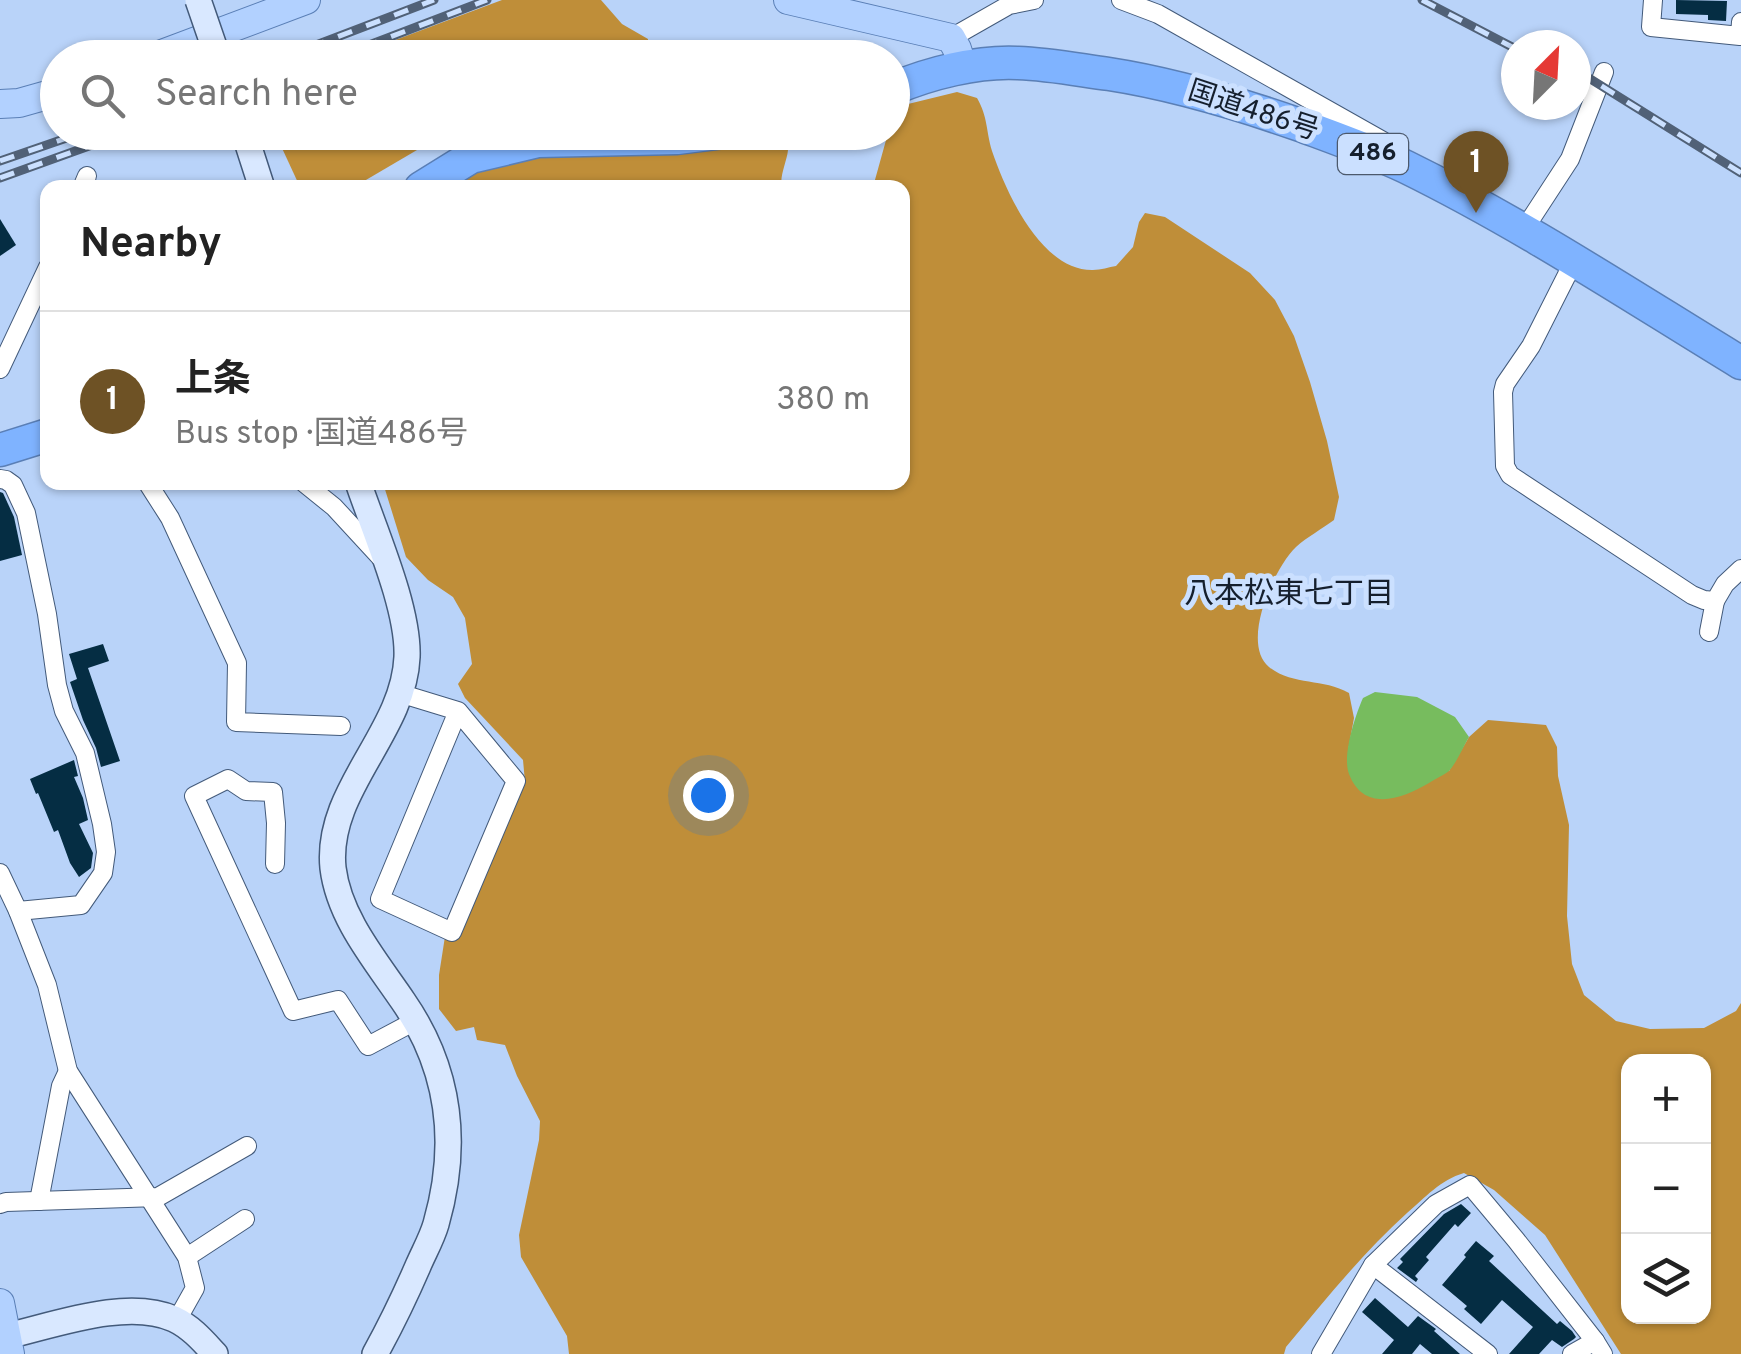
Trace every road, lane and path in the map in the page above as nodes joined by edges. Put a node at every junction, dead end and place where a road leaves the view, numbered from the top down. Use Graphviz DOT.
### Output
graph roads {
  1 [pos="198,0"];
  2 [pos="306,0"];
  3 [pos="788,0"];
  4 [pos="1034,0"];
  5 [pos="1121,0"];
  6 [pos="1654,0"];
  7 [pos="1741,22"];
  8 [pos="200,40"];
  9 [pos="212,40"];
  10 [pos="957,53"];
  11 [pos="1604,72"];
  12 [pos="910,81"];
  13 [pos="40,97"];
  14 [pos="0,104"];
  15 [pos="250,150"];
  16 [pos="500,150"];
  17 [pos="1402,165"];
  18 [pos="260,180"];
  19 [pos="434,180"];
  20 [pos="1524,231"];
  21 [pos="1574,261"];
  22 [pos="40,284"];
  23 [pos="1741,362"];
  24 [pos="0,370"];
  25 [pos="40,438"];
  26 [pos="0,450"];
  27 [pos="0,479"];
  28 [pos="152,490"];
  29 [pos="313,490"];
  30 [pos="361,490"];
  31 [pos="385,562"];
  32 [pos="1741,569"];
  33 [pos="1715,601"];
  34 [pos="1709,632"];
  35 [pos="399,694"];
  36 [pos="458,712"];
  37 [pos="341,726"];
  38 [pos="274,864"];
  39 [pos="0,872"];
  40 [pos="18,911"];
  41 [pos="417,1020"];
  42 [pos="68,1072"];
  43 [pos="246,1146"];
  44 [pos="148,1198"];
  45 [pos="38,1201"];
  46 [pos="0,1204"];
  47 [pos="244,1219"];
  48 [pos="187,1257"];
  49 [pos="1373,1265"];
  50 [pos="0,1302"];
  51 [pos="177,1320"];
  52 [pos="8,1345"];
  53 [pos="1599,1347"];
  54 [pos="215,1354"];
  55 [pos="375,1354"];
  56 [pos="1321,1354"];
  57 [pos="1488,1354"];
  58 [pos="1572,1354"];
  1 -- 9 [label="street, bridge"];
  2 -- 8 [label="main road"];
  3 -- 10 [label="main road"];
  4 -- 10 [label="street"];
  5 -- 17 [label="street"];
  6 -- 7 [label="street"];
  10 -- 12 [label="highway, 国道486号 / 486"];
  10 -- 17 [label="highway, 国道486号 / 486"];
  11 -- 20 [label="street"];
  13 -- 14 [label="main road"];
  15 -- 18 [label="street"];
  16 -- 19 [label="highway"];
  17 -- 20 [label="highway, 国道486号 / 486"];
  20 -- 21 [label="highway, 国道486号 / 486"];
  21 -- 23 [label="highway, 国道486号 / 486"];
  21 -- 33 [label="street"];
  22 -- 24 [label="street"];
  25 -- 26 [label="highway"];
  27 -- 40 [label="street"];
  28 -- 37 [label="street"];
  29 -- 31 [label="street"];
  30 -- 31 [label="street"];
  31 -- 35 [label="street"];
  32 -- 33 [label="street"];
  33 -- 34 [label="street"];
  35 -- 36 [label="street"];
  35 -- 41 [label="street"];
  36 -- 36 [label="street"];
  38 -- 41 [label="street"];
  39 -- 40 [label="street"];
  40 -- 42 [label="street"];
  41 -- 55 [label="street"];
  42 -- 44 [label="street"];
  42 -- 45 [label="street"];
  43 -- 44 [label="street"];
  44 -- 45 [label="street"];
  44 -- 48 [label="street"];
  45 -- 46 [label="street"];
  47 -- 48 [label="street"];
  48 -- 51 [label="street"];
  49 -- 53 [label="street"];
  49 -- 56 [label="street"];
  49 -- 57 [label="street"];
  50 -- 52 [label="main road"];
  51 -- 52 [label="street"];
  51 -- 54 [label="street"];
  53 -- 58 [label="street"];
}
